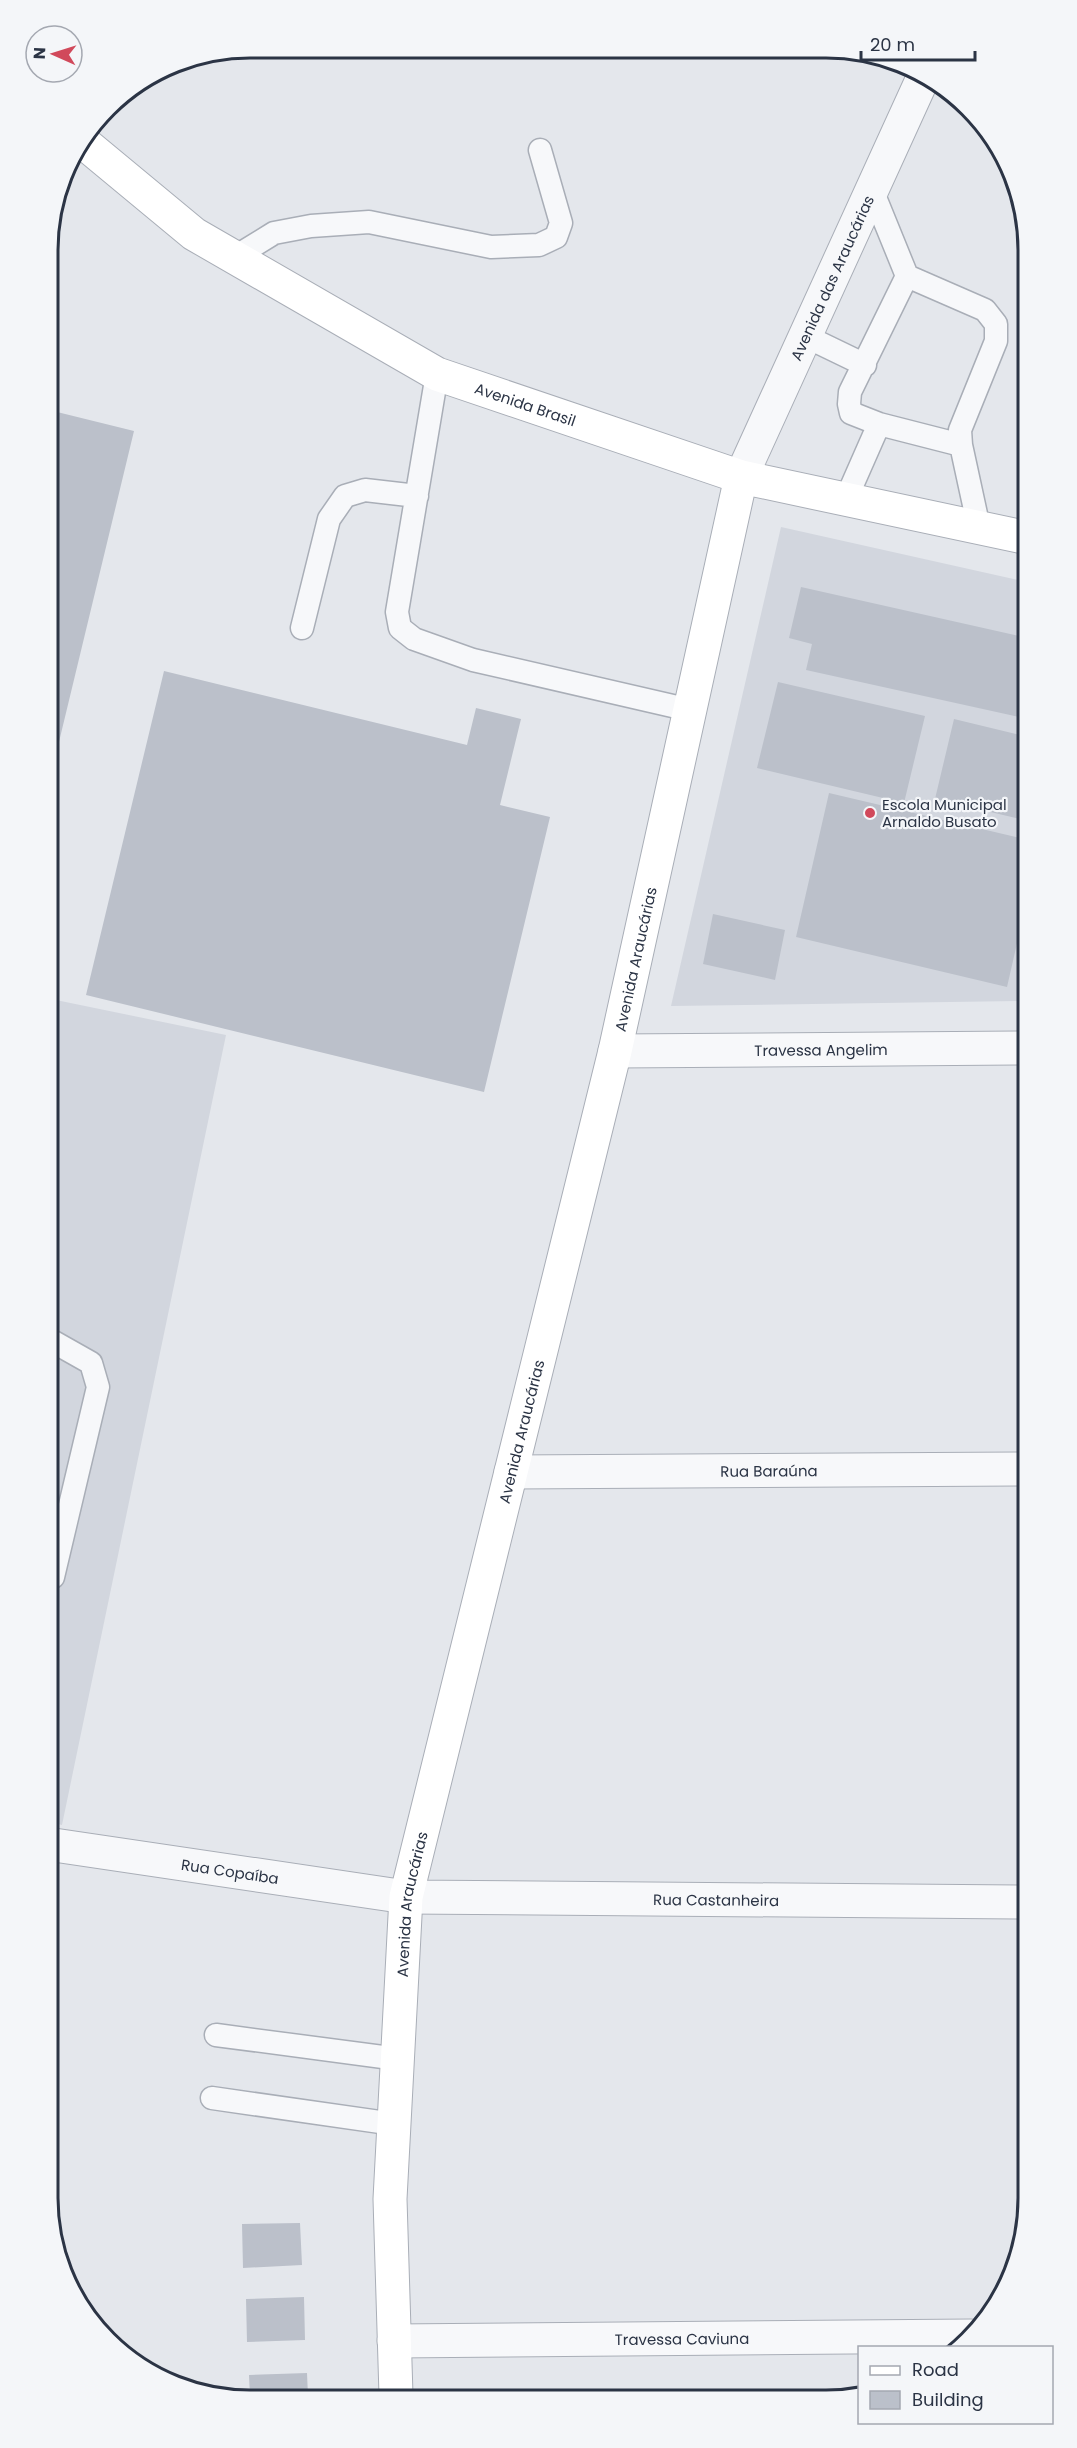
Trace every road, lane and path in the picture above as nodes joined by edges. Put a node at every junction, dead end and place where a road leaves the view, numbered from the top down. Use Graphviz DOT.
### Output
graph roads {
  1 [pos="920,84"];
  2 [pos="89,146"];
  3 [pos="540,150"];
  4 [pos="872,190"];
  5 [pos="235,257"];
  6 [pos="907,276"];
  7 [pos="806,336"];
  8 [pos="865,366"];
  9 [pos="437,374"];
  10 [pos="879,424"];
  11 [pos="961,446"];
  12 [pos="741,477"];
  13 [pos="417,496"];
  14 [pos="846,500"];
  15 [pos="979,528"];
  16 [pos="1018,536"];
  17 [pos="302,628"];
  18 [pos="690,710"];
  19 [pos="1018,1048"];
  20 [pos="615,1051"];
  21 [pos="58,1345"];
  22 [pos="1018,1469"];
  23 [pos="511,1472"];
  24 [pos="58,1555"];
  25 [pos="58,1846"];
  26 [pos="406,1897"];
  27 [pos="1018,1902"];
  28 [pos="216,2035"];
  29 [pos="398,2059"];
  30 [pos="212,2098"];
  31 [pos="394,2124"];
  32 [pos="959,2336"];
  33 [pos="394,2341"];
  34 [pos="396,2390"];
  1 -- 4 [label="street, Avenida das Araucárias"];
  2 -- 5 [label="main road, Avenida Brasil"];
  3 -- 5 [label="lane"];
  4 -- 6 [label="lane"];
  4 -- 7 [label="street, Avenida das Araucárias"];
  5 -- 9 [label="main road, Avenida Brasil"];
  6 -- 8 [label="lane"];
  6 -- 11 [label="lane"];
  7 -- 8 [label="lane"];
  7 -- 12 [label="street, Avenida das Araucárias"];
  8 -- 10 [label="lane"];
  9 -- 12 [label="main road, Avenida Brasil"];
  9 -- 13 [label="lane"];
  10 -- 11 [label="lane"];
  10 -- 14 [label="lane"];
  11 -- 15 [label="lane"];
  12 -- 14 [label="main road, Avenida Brasil"];
  12 -- 18 [label="main road, Avenida Araucárias"];
  13 -- 17 [label="lane"];
  13 -- 18 [label="lane"];
  14 -- 15 [label="main road, Avenida Brasil"];
  15 -- 16 [label="main road, Avenida Brasil"];
  18 -- 20 [label="main road, Avenida Araucárias"];
  19 -- 20 [label="street, Travessa Angelim"];
  20 -- 23 [label="main road, Avenida Araucárias"];
  21 -- 24 [label="lane"];
  22 -- 23 [label="street, Rua Baraúna"];
  23 -- 26 [label="main road, Avenida Araucárias"];
  25 -- 26 [label="street, Rua Copaíba"];
  26 -- 27 [label="street, Rua Castanheira"];
  26 -- 29 [label="main road, Avenida Araucárias"];
  28 -- 29 [label="lane"];
  29 -- 31 [label="main road, Avenida Araucárias"];
  30 -- 31 [label="lane"];
  31 -- 33 [label="main road, Avenida Araucárias"];
  32 -- 33 [label="street, Travessa Caviuna"];
  33 -- 34 [label="main road, Avenida Araucárias"];
}
